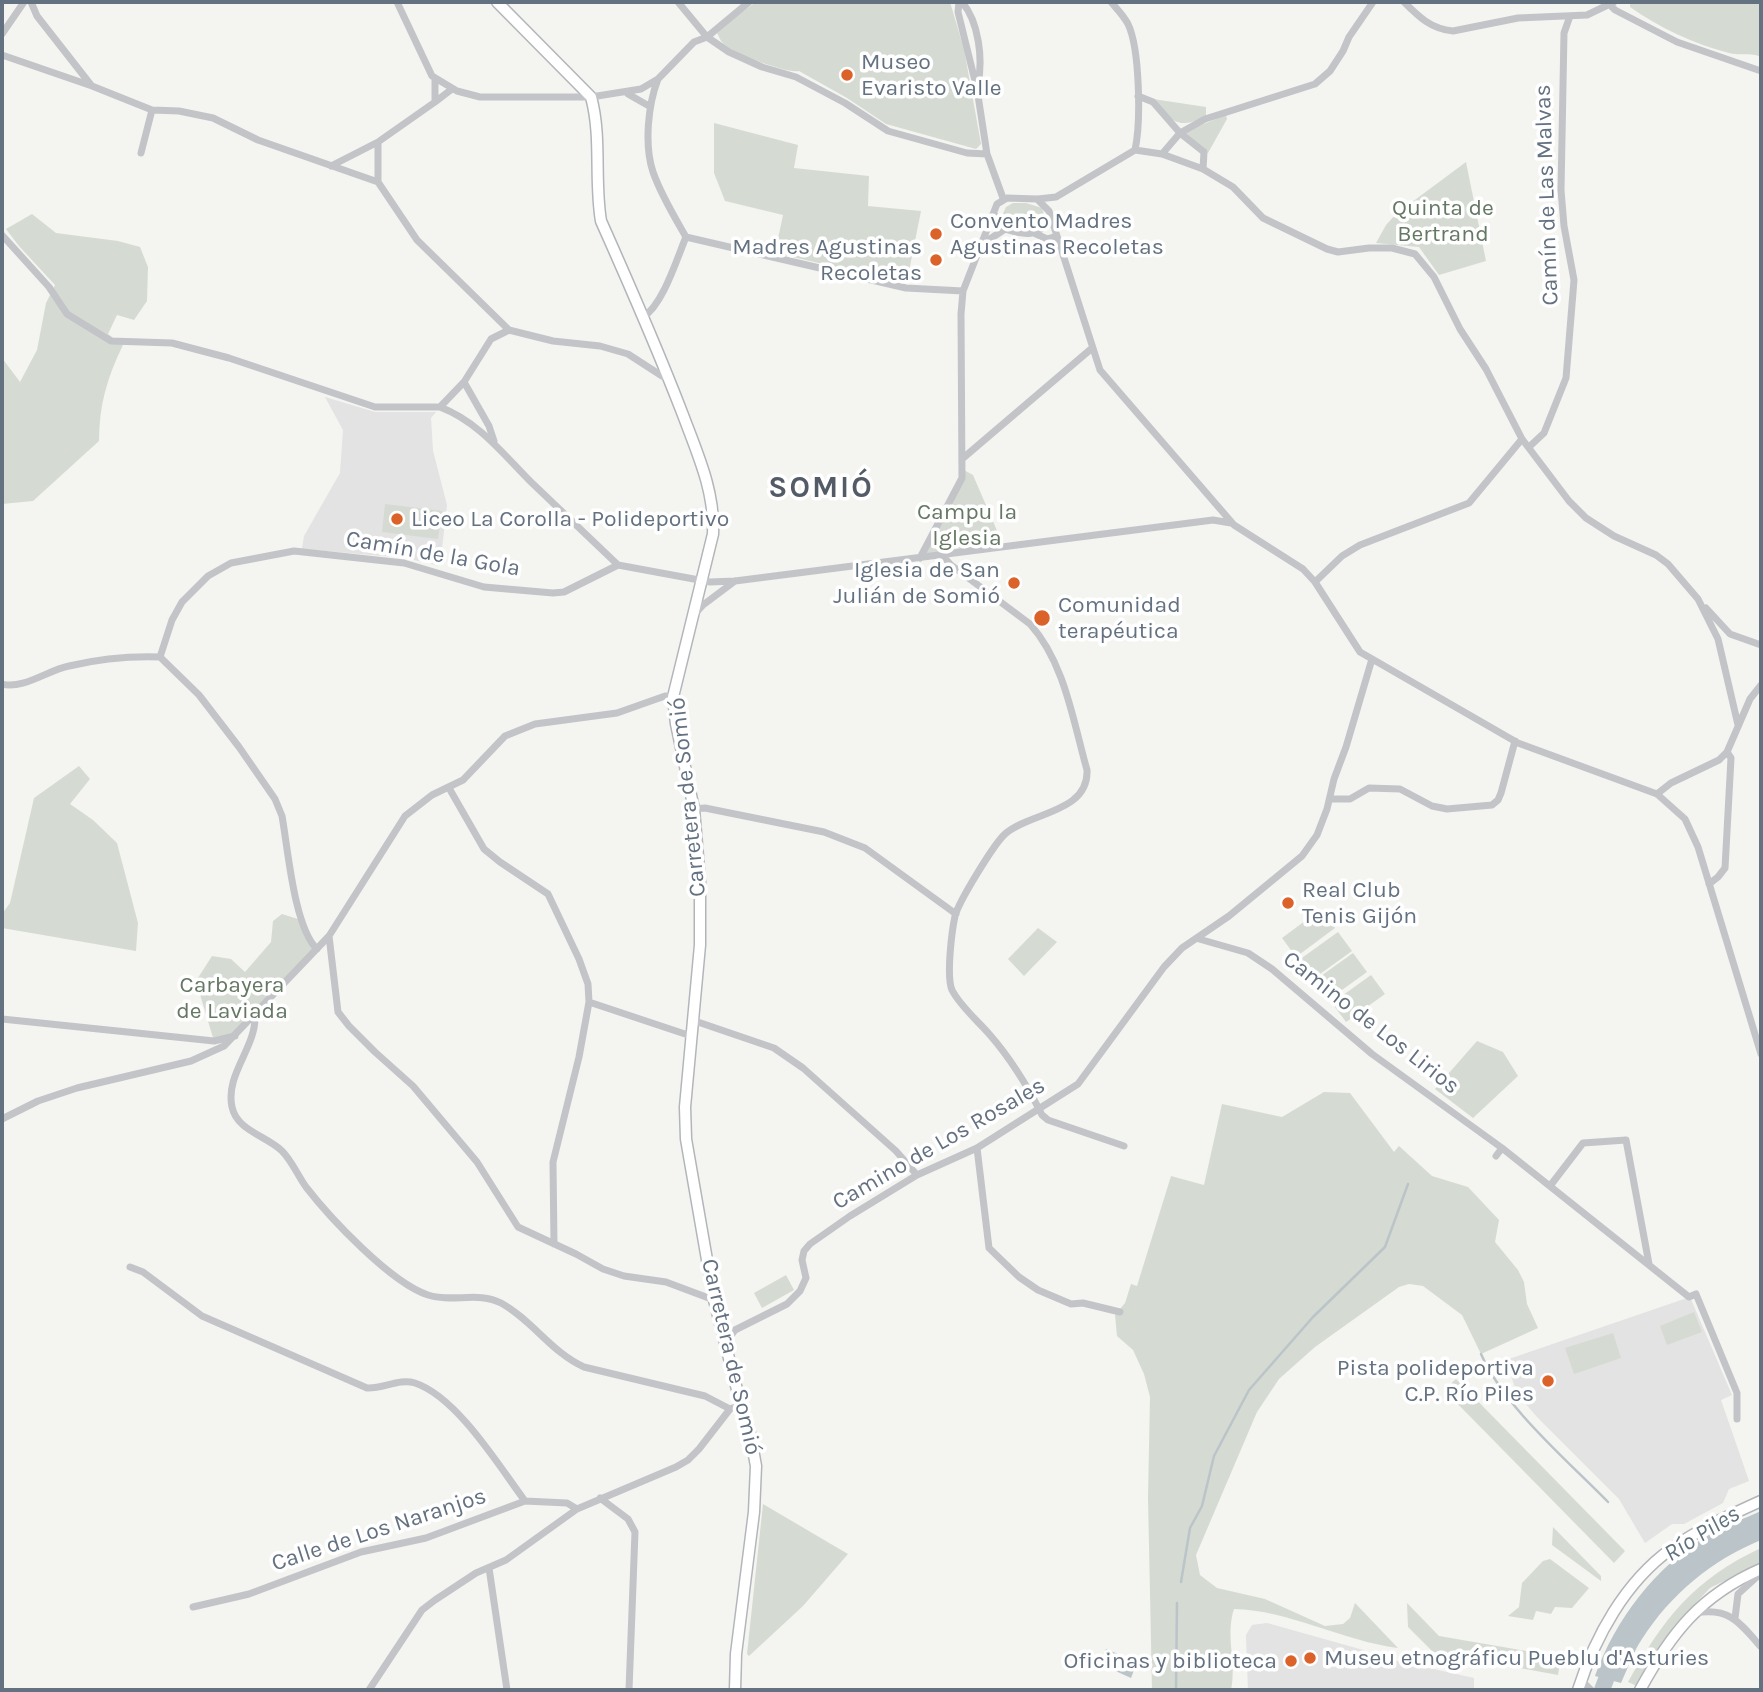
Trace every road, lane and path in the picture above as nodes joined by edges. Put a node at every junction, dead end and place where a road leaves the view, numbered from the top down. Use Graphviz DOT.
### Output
graph roads {
  1 [pos="24,2"];
  2 [pos="31,2"];
  3 [pos="397,2"];
  4 [pos="497,2"];
  5 [pos="678,2"];
  6 [pos="749,2"];
  7 [pos="960,2"];
  8 [pos="1111,2"];
  9 [pos="1373,2"];
  10 [pos="1404,2"];
  11 [pos="1612,3"];
  12 [pos="1570,16"];
  13 [pos="2,34"];
  14 [pos="707,37"];
  15 [pos="2,55"];
  16 [pos="1761,71"];
  17 [pos="435,79"];
  18 [pos="658,79"];
  19 [pos="92,86"];
  20 [pos="452,89"];
  21 [pos="977,89"];
  22 [pos="624,93"];
  23 [pos="1138,96"];
  24 [pos="591,97"];
  25 [pos="435,102"];
  26 [pos="649,106"];
  27 [pos="152,110"];
  28 [pos="1180,133"];
  29 [pos="378,142"];
  30 [pos="1135,150"];
  31 [pos="141,153"];
  32 [pos="987,154"];
  33 [pos="1162,154"];
  34 [pos="331,166"];
  35 [pos="1203,169"];
  36 [pos="378,182"];
  37 [pos="1056,197"];
  38 [pos="1003,198"];
  39 [pos="1037,199"];
  40 [pos="994,214"];
  41 [pos="1049,215"];
  42 [pos="1005,229"];
  43 [pos="1034,233"];
  44 [pos="2,235"];
  45 [pos="1057,236"];
  46 [pos="686,237"];
  47 [pos="981,245"];
  48 [pos="963,291"];
  49 [pos="643,317"];
  50 [pos="509,330"];
  51 [pos="1091,349"];
  52 [pos="669,377"];
  53 [pos="464,382"];
  54 [pos="440,407"];
  55 [pos="1522,439"];
  56 [pos="494,442"];
  57 [pos="1528,447"];
  58 [pos="962,459"];
  59 [pos="1212,500"];
  60 [pos="1205,521"];
  61 [pos="1234,525"];
  62 [pos="942,555"];
  63 [pos="920,558"];
  64 [pos="618,565"];
  65 [pos="702,580"];
  66 [pos="735,581"];
  67 [pos="1315,582"];
  68 [pos="1698,599"];
  69 [pos="692,618"];
  70 [pos="1730,634"];
  71 [pos="1718,639"];
  72 [pos="1761,645"];
  73 [pos="160,657"];
  74 [pos="1372,659"];
  75 [pos="2,684"];
  76 [pos="1761,685"];
  77 [pos="673,697"];
  78 [pos="1738,725"];
  79 [pos="1515,741"];
  80 [pos="1727,752"];
  81 [pos="450,788"];
  82 [pos="1657,794"];
  83 [pos="1330,799"];
  84 [pos="694,809"];
  85 [pos="1709,884"];
  86 [pos="956,914"];
  87 [pos="329,936"];
  88 [pos="1199,939"];
  89 [pos="317,949"];
  90 [pos="589,1002"];
  91 [pos="255,1016"];
  92 [pos="2,1019"];
  93 [pos="692,1020"];
  94 [pos="691,1035"];
  95 [pos="236,1036"];
  96 [pos="1761,1054"];
  97 [pos="1039,1110"];
  98 [pos="2,1119"];
  99 [pos="1124,1146"];
  100 [pos="977,1148"];
  101 [pos="1502,1148"];
  102 [pos="1496,1156"];
  103 [pos="917,1175"];
  104 [pos="1550,1186"];
  105 [pos="554,1244"];
  106 [pos="1649,1264"];
  107 [pos="130,1266"];
  108 [pos="714,1300"];
  109 [pos="1120,1312"];
  110 [pos="725,1343"];
  111 [pos="741,1405"];
  112 [pos="730,1409"];
  113 [pos="1737,1419"];
  114 [pos="600,1498"];
  115 [pos="525,1501"];
  116 [pos="1761,1501"];
  117 [pos="577,1509"];
  118 [pos="489,1568"];
  119 [pos="1761,1571"];
  120 [pos="193,1607"];
  121 [pos="1692,1614"];
  122 [pos="1735,1618"];
  123 [pos="1761,1647"];
  124 [pos="1583,1676"];
  125 [pos="369,1690"];
  126 [pos="508,1690"];
  127 [pos="629,1690"];
  128 [pos="735,1690"];
  129 [pos="1578,1690"];
  130 [pos="1590,1690"];
  131 [pos="1640,1690"];
  1 -- 13 [label="street"];
  2 -- 19 [label="street"];
  3 -- 17 [label="street"];
  4 -- 24 [label="street"];
  5 -- 14 [label="street"];
  6 -- 14 [label="street"];
  7 -- 21 [label="street"];
  7 -- 21 [label="street"];
  8 -- 23 [label="street"];
  9 -- 28 [label="street"];
  10 -- 12 [label="street"];
  11 -- 12 [label="street"];
  11 -- 16 [label="street"];
  12 -- 57 [label="street, Camín de Las Malvas"];
  14 -- 18 [label="street"];
  14 -- 32 [label="street"];
  15 -- 19 [label="street"];
  17 -- 20 [label="street"];
  17 -- 25 [label="street"];
  18 -- 22 [label="street"];
  18 -- 26 [label="street"];
  19 -- 27 [label="street"];
  20 -- 24 [label="street"];
  20 -- 25 [label="street"];
  21 -- 32 [label="street"];
  22 -- 24 [label="street"];
  22 -- 26 [label="street"];
  23 -- 28 [label="street"];
  23 -- 30 [label="street"];
  24 -- 49 [label="street, Carretera de Somió"];
  25 -- 29 [label="street"];
  26 -- 46 [label="street"];
  27 -- 31 [label="street"];
  27 -- 34 [label="street"];
  28 -- 33 [label="street"];
  28 -- 35 [label="street"];
  29 -- 34 [label="street"];
  29 -- 36 [label="street"];
  30 -- 33 [label="street"];
  30 -- 37 [label="street"];
  32 -- 38 [label="street"];
  33 -- 35 [label="street"];
  34 -- 36 [label="street"];
  35 -- 55 [label="street"];
  36 -- 50 [label="street"];
  37 -- 39 [label="street"];
  37 -- 41 [label="street"];
  38 -- 39 [label="street"];
  38 -- 40 [label="street"];
  39 -- 41 [label="street"];
  40 -- 42 [label="street"];
  40 -- 47 [label="street"];
  41 -- 43 [label="street"];
  41 -- 45 [label="street"];
  42 -- 43 [label="street"];
  42 -- 47 [label="street"];
  43 -- 45 [label="street"];
  44 -- 54 [label="street"];
  45 -- 51 [label="street"];
  46 -- 48 [label="street"];
  46 -- 49 [label="street"];
  47 -- 48 [label="street"];
  48 -- 58 [label="street"];
  49 -- 52 [label="street, Carretera de Somió"];
  50 -- 52 [label="street"];
  50 -- 53 [label="street"];
  51 -- 58 [label="street"];
  51 -- 59 [label="street"];
  52 -- 65 [label="street, Carretera de Somió"];
  53 -- 54 [label="street"];
  53 -- 56 [label="street"];
  54 -- 56 [label="street"];
  55 -- 57 [label="street"];
  55 -- 67 [label="street"];
  56 -- 64 [label="street"];
  57 -- 68 [label="street"];
  58 -- 63 [label="street"];
  59 -- 60 [label="street"];
  59 -- 61 [label="street"];
  60 -- 61 [label="street"];
  60 -- 62 [label="street"];
  61 -- 67 [label="street"];
  62 -- 63 [label="street"];
  62 -- 86 [label="street"];
  63 -- 66 [label="street"];
  64 -- 65 [label="street"];
  64 -- 73 [label="street, Camín de la Gola"];
  65 -- 66 [label="street"];
  65 -- 69 [label="street, Carretera de Somió"];
  66 -- 69 [label="street"];
  67 -- 74 [label="street"];
  68 -- 70 [label="street"];
  68 -- 71 [label="street"];
  69 -- 77 [label="street, Carretera de Somió"];
  70 -- 71 [label="street"];
  70 -- 72 [label="street"];
  71 -- 78 [label="street"];
  73 -- 75 [label="street"];
  73 -- 89 [label="street"];
  74 -- 79 [label="street"];
  74 -- 83 [label="street, Camino de Los Rosales"];
  76 -- 78 [label="street"];
  77 -- 81 [label="street"];
  77 -- 84 [label="street, Carretera de Somió"];
  78 -- 80 [label="street"];
  79 -- 82 [label="street"];
  79 -- 83 [label="street"];
  80 -- 82 [label="street"];
  80 -- 85 [label="street"];
  81 -- 87 [label="street"];
  81 -- 90 [label="street"];
  82 -- 85 [label="street"];
  83 -- 88 [label="street, Camino de Los Rosales"];
  84 -- 86 [label="street"];
  84 -- 93 [label="street, Carretera de Somió"];
  85 -- 96 [label="street"];
  86 -- 97 [label="street"];
  87 -- 89 [label="street"];
  87 -- 105 [label="street"];
  88 -- 97 [label="street, Camino de Los Rosales"];
  88 -- 101 [label="street, Camino de Los Lirios"];
  89 -- 91 [label="street"];
  90 -- 94 [label="street"];
  90 -- 105 [label="street"];
  91 -- 95 [label="street"];
  91 -- 112 [label="street"];
  92 -- 95 [label="street"];
  93 -- 94 [label="street, Carretera de Somió"];
  93 -- 103 [label="street"];
  94 -- 108 [label="street, Carretera de Somió"];
  95 -- 98 [label="street"];
  97 -- 99 [label="street"];
  97 -- 100 [label="street, Camino de Los Rosales"];
  100 -- 103 [label="street, Camino de Los Rosales"];
  100 -- 109 [label="street"];
  101 -- 102 [label="street"];
  101 -- 104 [label="street, Camino de Los Lirios"];
  103 -- 110 [label="street, Camino de Los Rosales"];
  104 -- 106 [label="street, Camino de Los Lirios"];
  104 -- 106 [label="street"];
  105 -- 108 [label="street"];
  106 -- 113 [label="street, Camino de Los Lirios"];
  107 -- 115 [label="street"];
  108 -- 110 [label="street, Carretera de Somió"];
  110 -- 111 [label="street, Carretera de Somió"];
  111 -- 112 [label="street"];
  111 -- 128 [label="street, Carretera de Somió"];
  112 -- 114 [label="street"];
  114 -- 117 [label="street"];
  114 -- 127 [label="street"];
  115 -- 117 [label="street, Calle de Los Naranjos"];
  115 -- 120 [label="street, Calle de Los Naranjos"];
  116 -- 124 [label="street"];
  117 -- 118 [label="street"];
  118 -- 125 [label="street"];
  118 -- 126 [label="street"];
  119 -- 121 [label="street"];
  119 -- 122 [label="street"];
  121 -- 122 [label="street"];
  121 -- 131 [label="street"];
  122 -- 123 [label="street"];
  124 -- 129 [label="street"];
  124 -- 130 [label="street"];
}
